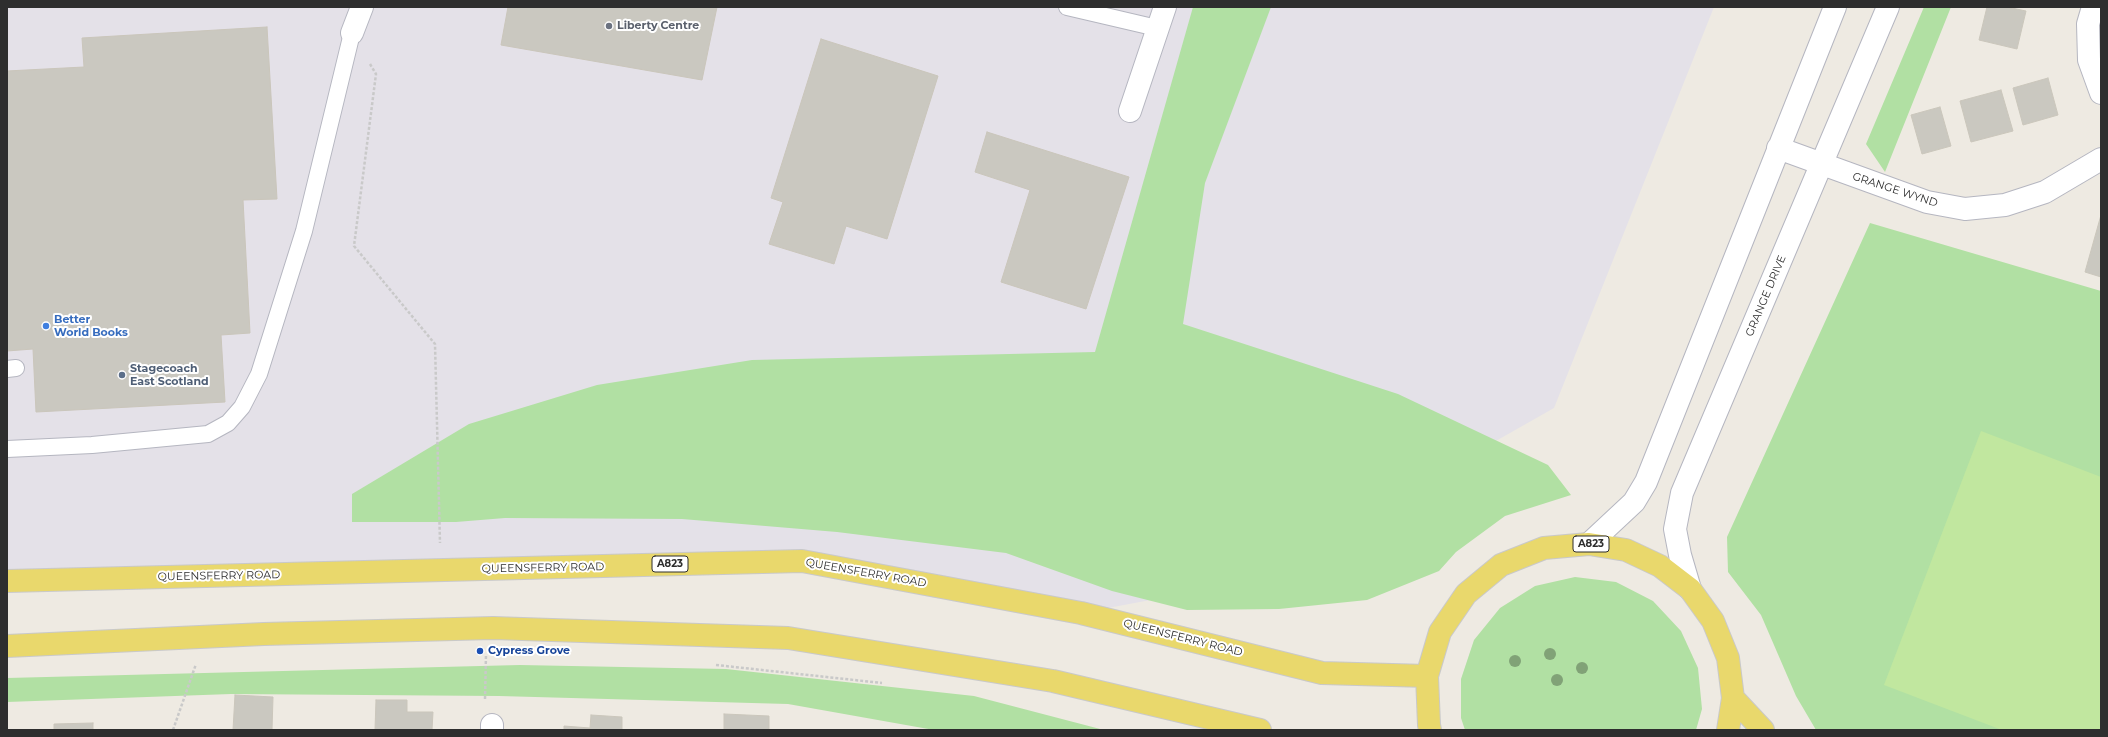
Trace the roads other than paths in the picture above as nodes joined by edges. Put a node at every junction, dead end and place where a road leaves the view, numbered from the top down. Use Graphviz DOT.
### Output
graph roads {
  1 [pos="362,7"];
  2 [pos="1068,7"];
  3 [pos="1165,7"];
  4 [pos="1834,7"];
  5 [pos="1888,7"];
  6 [pos="2093,7"];
  7 [pos="1157,28"];
  8 [pos="352,33"];
  9 [pos="2101,93"];
  10 [pos="1130,111"];
  11 [pos="1778,148"];
  12 [pos="2101,158"];
  13 [pos="1822,165"];
  14 [pos="7,449"];
  15 [pos="1589,544"];
  16 [pos="7,581"];
  17 [pos="1690,589"];
  18 [pos="7,646"];
  19 [pos="1427,676"];
  20 [pos="1733,698"];
  21 [pos="1260,730"];
  22 [pos="1430,730"];
  23 [pos="1728,730"];
  24 [pos="1763,730"];
  1 -- 8 [label="street"];
  2 -- 7 [label="lane"];
  3 -- 7 [label="street"];
  4 -- 11 [label="street"];
  5 -- 13 [label="street, GRANGE DRIVE"];
  6 -- 9 [label="street"];
  7 -- 10 [label="street"];
  8 -- 14 [label="lane"];
  11 -- 13 [label="street, GRANGE WYND"];
  11 -- 15 [label="street"];
  12 -- 13 [label="street, GRANGE WYND"];
  13 -- 17 [label="street, GRANGE DRIVE"];
  15 -- 17 [label="main road, A823"];
  15 -- 19 [label="main road, A823"];
  16 -- 19 [label="main road, QUEENSFERRY ROAD / A823"];
  17 -- 20 [label="main road, A823"];
  18 -- 21 [label="main road"];
  19 -- 22 [label="main road, A823"];
  20 -- 23 [label="main road, A823"];
  20 -- 24 [label="main road"];
}
